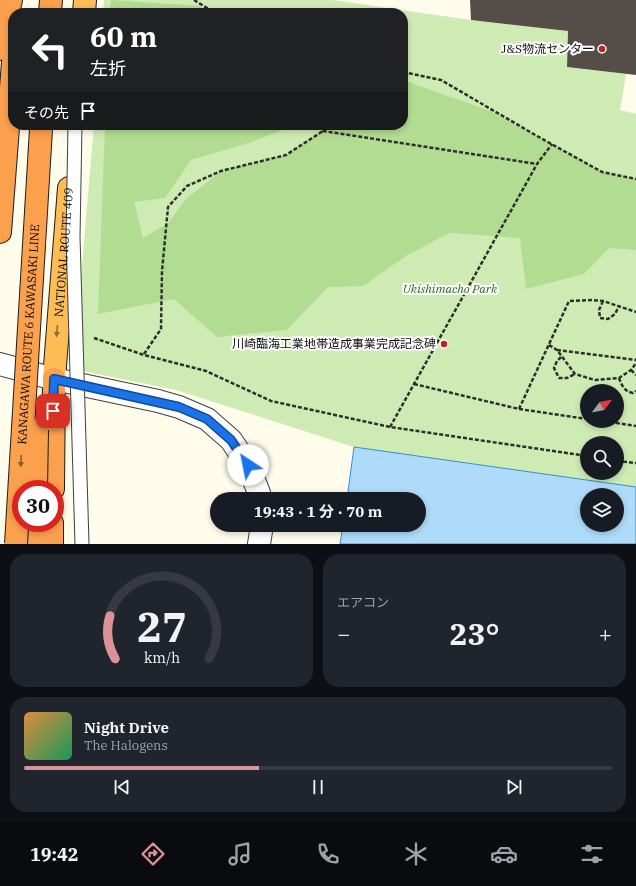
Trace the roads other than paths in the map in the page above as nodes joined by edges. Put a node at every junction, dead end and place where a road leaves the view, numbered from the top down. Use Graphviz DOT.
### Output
graph roads {
  1 [pos="8,13"];
  2 [pos="0,49"];
  3 [pos="8,127"];
  4 [pos="41,130"];
  5 [pos="41,130"];
  6 [pos="75,130"];
  7 [pos="75,130"];
  8 [pos="0,232"];
  9 [pos="0,364"];
  10 [pos="54,379"];
  11 [pos="0,380"];
  12 [pos="36,480"];
  13 [pos="53,480"];
  14 [pos="259,492"];
  15 [pos="35,532"];
  16 [pos="52,532"];
  17 [pos="261,532"];
  18 [pos="16,544"];
  19 [pos="35,544"];
  20 [pos="52,544"];
  21 [pos="82,544"];
  22 [pos="259,544"];
  1 -- 2 [label="highway"];
  3 -- 8 [label="highway"];
  4 -- 12 [label="highway, bridge"];
  5 -- 18 [label="highway, KANAGAWA ROUTE 6 KAWASAKI LINE, one-way, bridge"];
  6 -- 10 [label="highway, NATIONAL ROUTE 409, one-way"];
  7 -- 21 [label="lane, bridge"];
  9 -- 10 [label="street"];
  10 -- 11 [label="street"];
  10 -- 13 [label="highway"];
  10 -- 14 [label="street"];
  15 -- 19 [label="highway"];
  16 -- 20 [label="highway"];
  17 -- 22 [label="street"];
}
